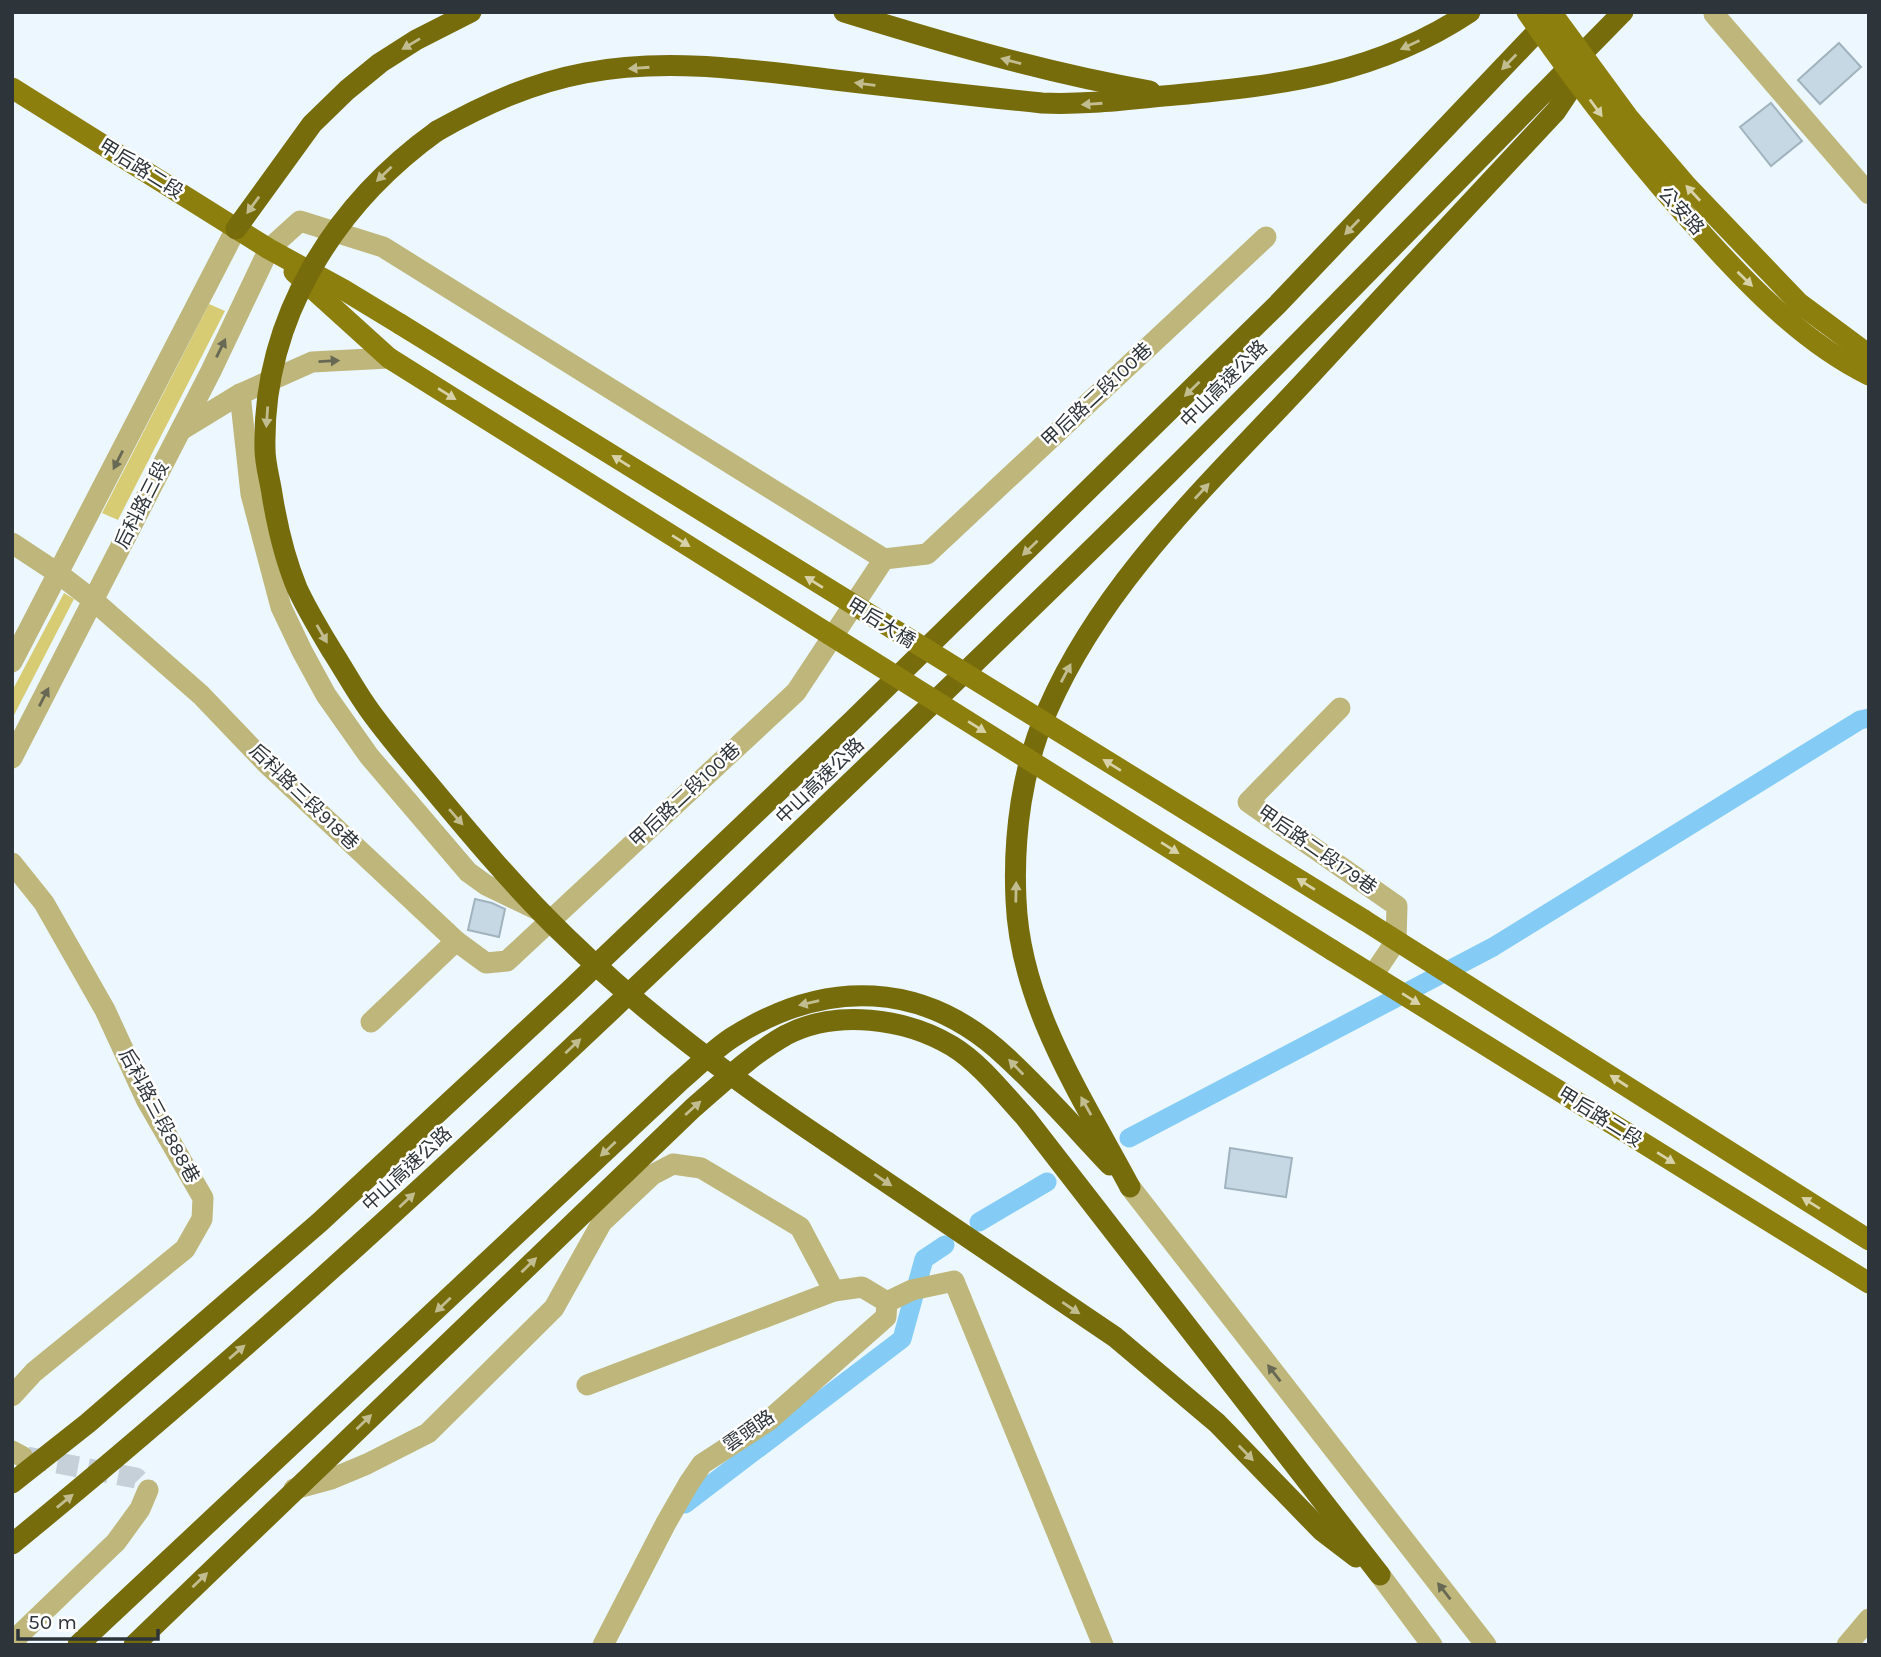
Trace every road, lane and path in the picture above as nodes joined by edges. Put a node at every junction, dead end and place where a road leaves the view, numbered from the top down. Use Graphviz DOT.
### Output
graph roads {
  1 [pos="471,12"];
  2 [pos="844,12"];
  3 [pos="1469,12"];
  4 [pos="1527,12"];
  5 [pos="1553,12"];
  6 [pos="1623,12"];
  7 [pos="1714,13"];
  8 [pos="12,88"];
  9 [pos="1173,95"];
  10 [pos="1869,194"];
  11 [pos="236,229"];
  12 [pos="1266,237"];
  13 [pos="269,250"];
  14 [pos="400,324"];
  15 [pos="1869,355"];
  16 [pos="389,358"];
  17 [pos="1869,375"];
  18 [pos="240,394"];
  19 [pos="180,431"];
  20 [pos="12,542"];
  21 [pos="884,559"];
  22 [pos="59,573"];
  23 [pos="94,601"];
  24 [pos="12,662"];
  25 [pos="1340,708"];
  26 [pos="12,758"];
  27 [pos="12,863"];
  28 [pos="553,917"];
  29 [pos="1364,920"];
  30 [pos="456,941"];
  31 [pos="1396,941"];
  32 [pos="1332,950"];
  33 [pos="1373,975"];
  34 [pos="371,1022"];
  35 [pos="1130,1187"];
  36 [pos="1869,1240"];
  37 [pos="1869,1283"];
  38 [pos="834,1291"];
  39 [pos="887,1303"];
  40 [pos="587,1385"];
  41 [pos="12,1396"];
  42 [pos="12,1483"];
  43 [pos="294,1489"];
  44 [pos="148,1490"];
  45 [pos="12,1544"];
  46 [pos="1380,1576"];
  47 [pos="1869,1619"];
  48 [pos="12,1642"];
  49 [pos="78,1645"];
  50 [pos="134,1645"];
  51 [pos="603,1645"];
  52 [pos="1102,1645"];
  53 [pos="1432,1645"];
  54 [pos="1486,1645"];
  55 [pos="1847,1645"];
  1 -- 11 [label="highway, one-way"];
  9 -- 2 [label="highway, one-way"];
  3 -- 9 [label="highway, one-way"];
  4 -- 17 [label="main road, 公安路, one-way, bridge"];
  15 -- 5 [label="main road, 公安路, one-way, bridge"];
  5 -- 42 [label="highway, 中山高速公路, one-way"];
  35 -- 6 [label="highway, one-way"];
  45 -- 6 [label="highway, 中山高速公路, one-way"];
  7 -- 10 [label="street"];
  8 -- 11 [label="main road, 甲后路二段"];
  9 -- 46 [label="highway, one-way, bridge"];
  11 -- 13 [label="main road, 甲后路二段"];
  11 -- 22 [label="street, one-way"];
  12 -- 21 [label="street, 甲后路二段100巷"];
  13 -- 14 [label="main road, 甲后路二段"];
  13 -- 16 [label="main road, 甲后路二段"];
  19 -- 13 [label="street, 后科路三段, one-way"];
  13 -- 21 [label="street"];
  29 -- 14 [label="main road, 甲后大橋, one-way, bridge"];
  18 -- 16 [label="street, one-way"];
  16 -- 32 [label="main road, 甲后大橋, one-way, bridge"];
  18 -- 19 [label="street"];
  18 -- 28 [label="street"];
  19 -- 23 [label="street, 后科路三段"];
  20 -- 22 [label="street, 后科路三段918巷"];
  21 -- 28 [label="street, 甲后路二段100巷"];
  22 -- 23 [label="street, 后科路三段918巷"];
  22 -- 24 [label="street"];
  26 -- 23 [label="street, 后科路三段, one-way"];
  23 -- 30 [label="street, 后科路三段918巷"];
  25 -- 31 [label="street, 甲后路二段179巷"];
  27 -- 41 [label="street, 后科路三段888巷"];
  28 -- 30 [label="street, 后科路三段918巷"];
  29 -- 31 [label="main road, 甲后路二段"];
  30 -- 34 [label="street"];
  31 -- 33 [label="street"];
  36 -- 31 [label="main road, 甲后路二段, one-way"];
  32 -- 33 [label="main road, 甲后路二段"];
  33 -- 37 [label="main road, 甲后路二段, one-way"];
  35 -- 49 [label="highway, one-way"];
  54 -- 35 [label="street, one-way"];
  38 -- 39 [label="street"];
  38 -- 40 [label="street"];
  38 -- 43 [label="street"];
  39 -- 51 [label="street, 雲頭路"];
  39 -- 52 [label="street"];
  43 -- 46 [label="highway, one-way"];
  50 -- 43 [label="highway, one-way"];
  44 -- 48 [label="street"];
  46 -- 53 [label="street"];
  47 -- 55 [label="street"];
}
